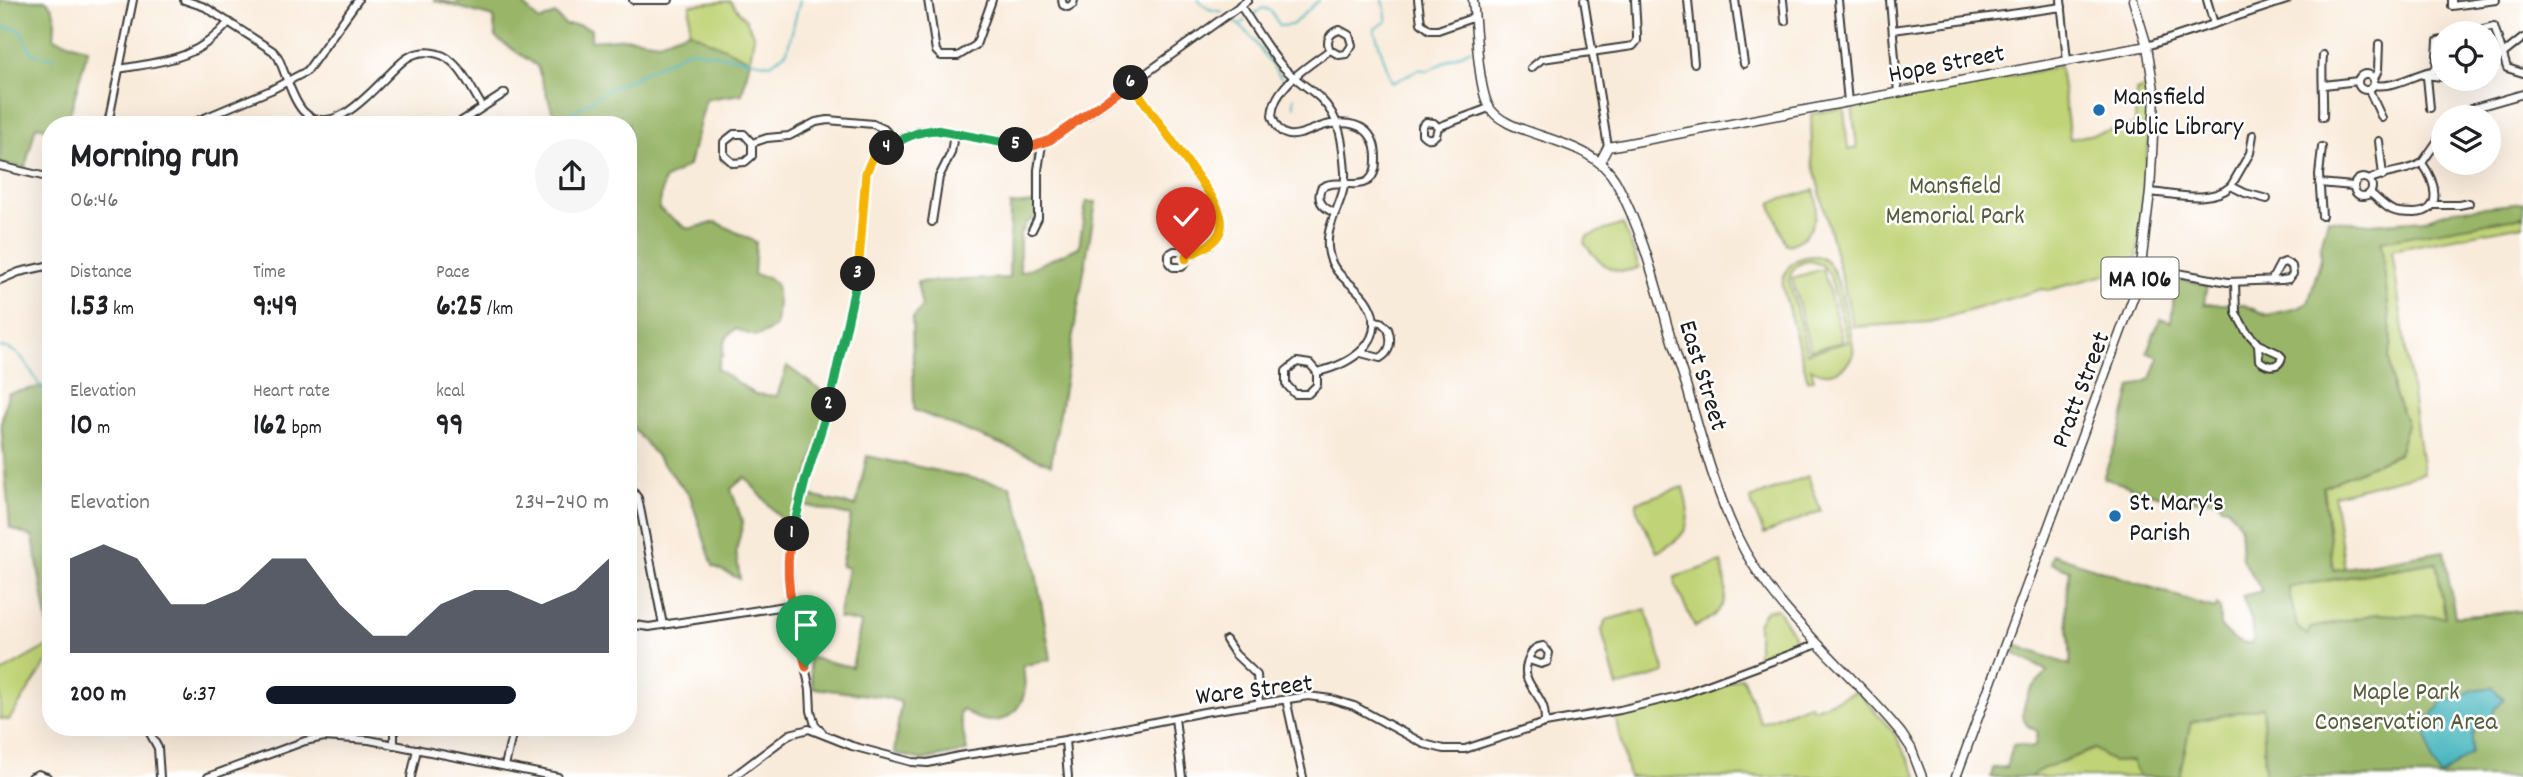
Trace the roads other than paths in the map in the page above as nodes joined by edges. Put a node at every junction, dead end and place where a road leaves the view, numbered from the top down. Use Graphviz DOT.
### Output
graph roads {
  1 [pos="133,0"];
  2 [pos="184,0"];
  3 [pos="358,0"];
  4 [pos="633,0"];
  5 [pos="669,0"];
  6 [pos="928,0"];
  7 [pos="992,0"];
  8 [pos="1062,0"];
  9 [pos="1074,0"];
  10 [pos="1248,0"];
  11 [pos="1418,0"];
  12 [pos="1473,0"];
  13 [pos="1584,0"];
  14 [pos="1635,0"];
  15 [pos="1688,0"];
  16 [pos="1735,0"];
  17 [pos="1783,0"];
  18 [pos="1838,0"];
  19 [pos="1890,0"];
  20 [pos="2133,0"];
  21 [pos="2207,0"];
  22 [pos="2287,0"];
  23 [pos="2452,0"];
  24 [pos="2496,0"];
  25 [pos="650,1"];
  26 [pos="2062,4"];
  27 [pos="1240,5"];
  28 [pos="1475,17"];
  29 [pos="1785,21"];
  30 [pos="229,22"];
  31 [pos="2214,24"];
  32 [pos="1893,30"];
  33 [pos="2523,38"];
  34 [pos="2379,44"];
  35 [pos="2147,46"];
  36 [pos="2501,48"];
  37 [pos="1330,50"];
  38 [pos="1592,51"];
  39 [pos="2503,54"];
  40 [pos="2323,55"];
  41 [pos="2067,61"];
  42 [pos="1694,63"];
  43 [pos="1744,64"];
  44 [pos="1531,68"];
  45 [pos="119,69"];
  46 [pos="2431,73"];
  47 [pos="2523,73"];
  48 [pos="2424,76"];
  49 [pos="2431,76"];
  50 [pos="1295,78"];
  51 [pos="288,82"];
  52 [pos="2358,82"];
  53 [pos="1132,83"];
  54 [pos="2325,85"];
  55 [pos="2372,85"];
  56 [pos="505,93"];
  57 [pos="1898,93"];
  58 [pos="2523,94"];
  59 [pos="1848,102"];
  60 [pos="2484,105"];
  61 [pos="482,106"];
  62 [pos="1489,108"];
  63 [pos="2430,108"];
  64 [pos="110,116"];
  65 [pos="209,116"];
  66 [pos="315,116"];
  67 [pos="337,116"];
  68 [pos="468,116"];
  69 [pos="2323,117"];
  70 [pos="2382,118"];
  71 [pos="1339,125"];
  72 [pos="1437,127"];
  73 [pos="954,134"];
  74 [pos="2253,135"];
  75 [pos="2379,141"];
  76 [pos="897,142"];
  77 [pos="752,143"];
  78 [pos="1042,144"];
  79 [pos="1608,147"];
  80 [pos="2322,147"];
  81 [pos="2431,152"];
  82 [pos="1600,162"];
  83 [pos="2422,163"];
  84 [pos="0,166"];
  85 [pos="42,176"];
  86 [pos="2383,176"];
  87 [pos="2370,180"];
  88 [pos="1346,183"];
  89 [pos="2319,183"];
  90 [pos="2231,186"];
  91 [pos="2353,186"];
  92 [pos="2150,192"];
  93 [pos="2370,192"];
  94 [pos="2267,199"];
  95 [pos="2469,203"];
  96 [pos="2434,205"];
  97 [pos="1335,213"];
  98 [pos="2322,216"];
  99 [pos="932,222"];
  100 [pos="1032,230"];
  101 [pos="1186,256"];
  102 [pos="42,267"];
  103 [pos="2143,267"];
  104 [pos="0,280"];
  105 [pos="2271,281"];
  106 [pos="2235,283"];
  107 [pos="1373,321"];
  108 [pos="2258,344"];
  109 [pos="1361,353"];
  110 [pos="1317,372"];
  111 [pos="637,497"];
  112 [pos="792,606"];
  113 [pos="637,625"];
  114 [pos="663,625"];
  115 [pos="1226,640"];
  116 [pos="1818,644"];
  117 [pos="1529,660"];
  118 [pos="1286,699"];
  119 [pos="1259,703"];
  120 [pos="811,711"];
  121 [pos="1175,718"];
  122 [pos="1545,723"];
  123 [pos="809,729"];
  124 [pos="824,735"];
  125 [pos="151,736"];
  126 [pos="394,736"];
  127 [pos="512,736"];
  128 [pos="1065,740"];
  129 [pos="394,745"];
  130 [pos="417,749"];
  131 [pos="505,766"];
  132 [pos="32,777"];
  133 [pos="47,777"];
  134 [pos="160,777"];
  135 [pos="208,777"];
  136 [pos="411,777"];
  137 [pos="558,777"];
  138 [pos="733,777"];
  139 [pos="1068,777"];
  140 [pos="1182,777"];
  141 [pos="1303,777"];
  142 [pos="1922,777"];
  143 [pos="1956,777"];
  1 -- 45 [label="street"];
  2 -- 30 [label="street"];
  3 -- 51 [label="street"];
  4 -- 25 [label="street"];
  5 -- 25 [label="street"];
  6 -- 7 [label="street"];
  8 -- 9 [label="street"];
  10 -- 27 [label="street"];
  11 -- 28 [label="street"];
  12 -- 28 [label="main road"];
  13 -- 38 [label="street"];
  14 -- 38 [label="street"];
  15 -- 42 [label="street"];
  16 -- 43 [label="street"];
  17 -- 29 [label="street"];
  18 -- 59 [label="street"];
  19 -- 32 [label="street"];
  20 -- 35 [label="main road, Pratt Street / MA 106"];
  21 -- 31 [label="street"];
  22 -- 31 [label="street, Hope Street"];
  23 -- 24 [label="street"];
  26 -- 32 [label="street"];
  26 -- 41 [label="street"];
  27 -- 50 [label="street"];
  27 -- 53 [label="street"];
  28 -- 62 [label="main road"];
  30 -- 45 [label="street"];
  30 -- 51 [label="street"];
  31 -- 35 [label="street, Hope Street"];
  32 -- 57 [label="street"];
  33 -- 39 [label="street"];
  34 -- 55 [label="street"];
  35 -- 41 [label="main road, Hope Street"];
  35 -- 92 [label="main road, Pratt Street / MA 106"];
  36 -- 39 [label="street"];
  37 -- 37 [label="street"];
  37 -- 50 [label="street"];
  38 -- 44 [label="street"];
  38 -- 79 [label="street"];
  39 -- 47 [label="street"];
  40 -- 54 [label="street"];
  41 -- 57 [label="main road, Hope Street"];
  45 -- 64 [label="street"];
  46 -- 48 [label="street"];
  48 -- 49 [label="street"];
  48 -- 55 [label="street"];
  48 -- 63 [label="street"];
  50 -- 71 [label="street"];
  50 -- 71 [label="street"];
  51 -- 65 [label="street"];
  51 -- 66 [label="street"];
  52 -- 54 [label="street"];
  52 -- 55 [label="street"];
  52 -- 55 [label="street"];
  53 -- 78 [label="street"];
  53 -- 101 [label="street"];
  54 -- 69 [label="street"];
  55 -- 70 [label="street"];
  56 -- 61 [label="street"];
  57 -- 59 [label="main road, Hope Street"];
  58 -- 60 [label="street"];
  59 -- 79 [label="main road, Hope Street"];
  61 -- 67 [label="street"];
  61 -- 68 [label="street"];
  62 -- 72 [label="street"];
  62 -- 82 [label="main road, East Street"];
  71 -- 88 [label="street"];
  71 -- 88 [label="street"];
  73 -- 76 [label="street"];
  73 -- 78 [label="street"];
  73 -- 99 [label="street"];
  74 -- 90 [label="street"];
  75 -- 86 [label="street"];
  76 -- 77 [label="street"];
  76 -- 112 [label="street"];
  77 -- 77 [label="street"];
  78 -- 100 [label="street"];
  79 -- 82 [label="main road"];
  80 -- 89 [label="street"];
  81 -- 83 [label="street"];
  82 -- 116 [label="main road, East Street"];
  83 -- 86 [label="street"];
  83 -- 96 [label="street"];
  84 -- 85 [label="street"];
  86 -- 87 [label="street"];
  87 -- 91 [label="street"];
  87 -- 93 [label="street"];
  88 -- 97 [label="street"];
  88 -- 97 [label="street"];
  89 -- 91 [label="street"];
  89 -- 98 [label="street"];
  90 -- 92 [label="street"];
  90 -- 94 [label="street"];
  91 -- 93 [label="street"];
  92 -- 103 [label="main road, Pratt Street / MA 106"];
  93 -- 96 [label="street"];
  95 -- 96 [label="street"];
  97 -- 107 [label="street"];
  102 -- 104 [label="street"];
  103 -- 106 [label="street"];
  103 -- 143 [label="main road, Pratt Street / MA 106"];
  105 -- 106 [label="street"];
  106 -- 108 [label="street"];
  107 -- 109 [label="street"];
  107 -- 109 [label="street"];
  109 -- 110 [label="street"];
  110 -- 110 [label="street"];
  111 -- 114 [label="street"];
  112 -- 114 [label="street"];
  112 -- 120 [label="street"];
  113 -- 114 [label="street"];
  115 -- 119 [label="street"];
  116 -- 122 [label="street, Ware Street"];
  116 -- 142 [label="main road, East Street"];
  117 -- 122 [label="street"];
  118 -- 119 [label="street, Ware Street"];
  118 -- 122 [label="street, Ware Street"];
  118 -- 141 [label="street"];
  119 -- 121 [label="street, Ware Street"];
  120 -- 123 [label="street"];
  120 -- 124 [label="street"];
  121 -- 128 [label="street, Ware Street"];
  121 -- 140 [label="street"];
  123 -- 124 [label="street, Ware Street"];
  123 -- 138 [label="street"];
  124 -- 128 [label="street, Ware Street"];
  125 -- 134 [label="street"];
  126 -- 129 [label="street"];
  127 -- 131 [label="street"];
  128 -- 139 [label="street"];
  129 -- 130 [label="street"];
  129 -- 135 [label="street"];
  130 -- 131 [label="street"];
  130 -- 136 [label="street"];
  131 -- 137 [label="street"];
  132 -- 133 [label="street"];
}
